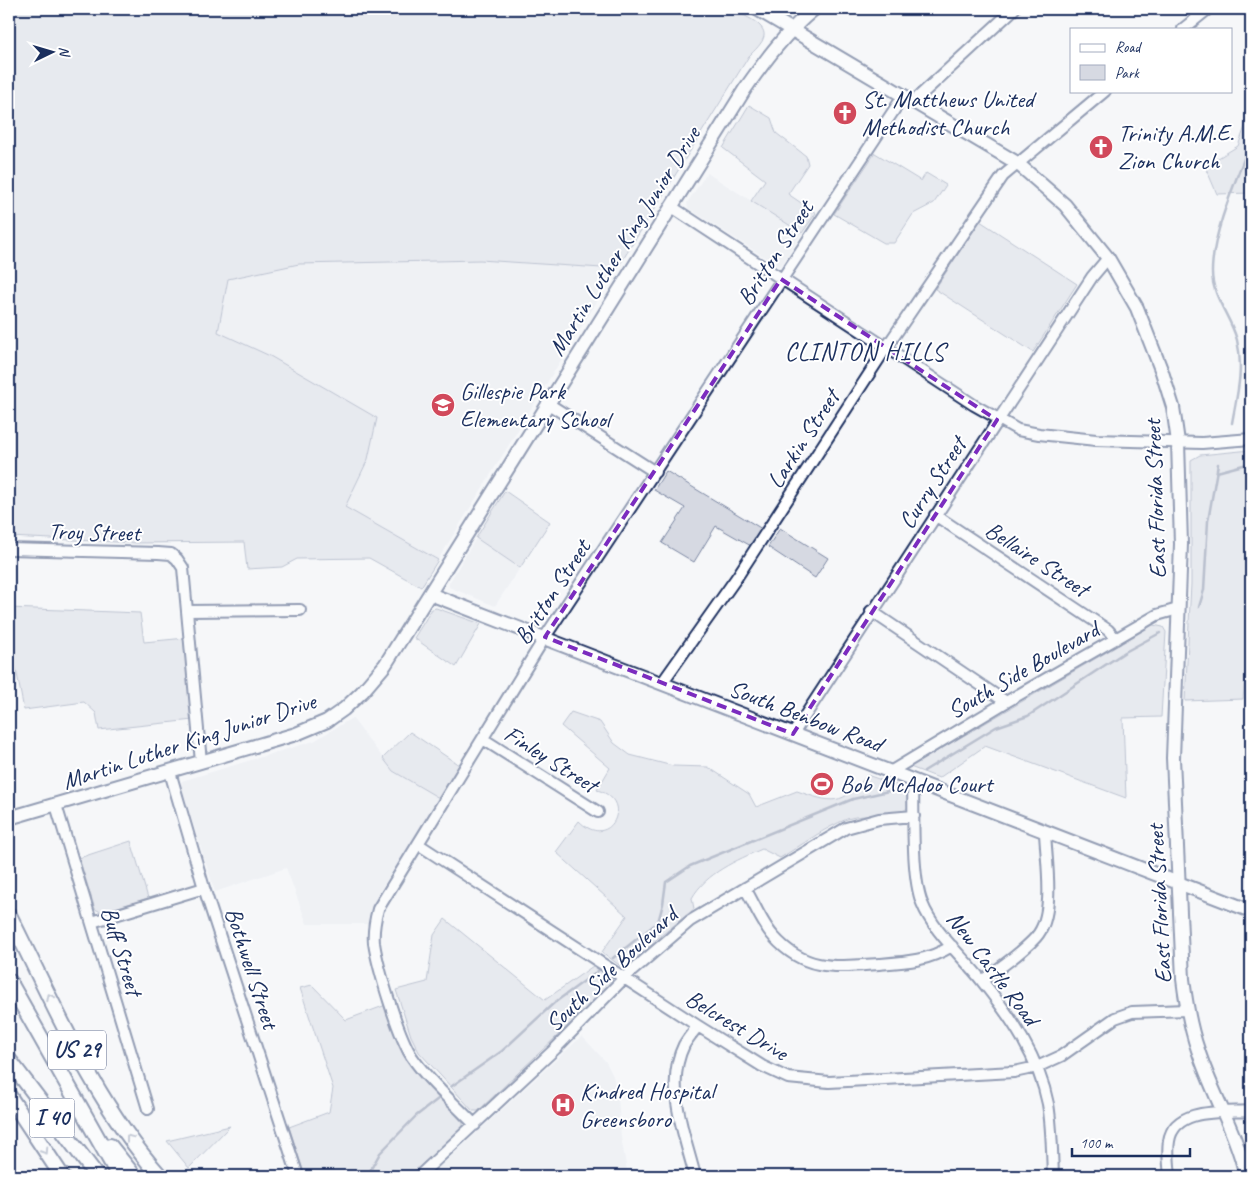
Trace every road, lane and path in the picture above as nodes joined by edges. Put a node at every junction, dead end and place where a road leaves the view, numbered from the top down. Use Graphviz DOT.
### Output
graph roads {
  1 [pos="757,9"];
  2 [pos="814,9"];
  3 [pos="1014,9"];
  4 [pos="1208,9"];
  5 [pos="791,28"];
  6 [pos="1184,28"];
  7 [pos="1104,92"];
  8 [pos="909,98"];
  9 [pos="1017,163"];
  10 [pos="672,207"];
  11 [pos="1108,258"];
  12 [pos="781,279"];
  13 [pos="886,348"];
  14 [pos="547,403"];
  15 [pos="997,420"];
  16 [pos="1251,439"];
  17 [pos="1178,442"];
  18 [pos="655,472"];
  19 [pos="935,515"];
  20 [pos="9,550"];
  21 [pos="430,594"];
  22 [pos="1178,609"];
  23 [pos="300,610"];
  24 [pos="188,611"];
  25 [pos="871,611"];
  26 [pos="545,637"];
  27 [pos="1116,639"];
  28 [pos="662,683"];
  29 [pos="1006,702"];
  30 [pos="793,734"];
  31 [pos="483,739"];
  32 [pos="201,762"];
  33 [pos="170,772"];
  34 [pos="890,772"];
  35 [pos="913,781"];
  36 [pos="56,805"];
  37 [pos="598,812"];
  38 [pos="914,816"];
  39 [pos="9,818"];
  40 [pos="1045,832"];
  41 [pos="418,844"];
  42 [pos="1178,883"];
  43 [pos="204,888"];
  44 [pos="745,888"];
  45 [pos="1251,911"];
  46 [pos="9,914"];
  47 [pos="92,922"];
  48 [pos="952,946"];
  49 [pos="625,977"];
  50 [pos="9,981"];
  51 [pos="982,981"];
  52 [pos="1187,1010"];
  53 [pos="698,1026"];
  54 [pos="9,1060"];
  55 [pos="1037,1067"];
  56 [pos="59,1068"];
  57 [pos="9,1096"];
  58 [pos="148,1109"];
  59 [pos="1251,1111"];
  60 [pos="1225,1113"];
  61 [pos="475,1125"];
  62 [pos="62,1176"];
  63 [pos="96,1176"];
  64 [pos="119,1176"];
  65 [pos="134,1176"];
  66 [pos="160,1176"];
  67 [pos="298,1176"];
  68 [pos="418,1176"];
  69 [pos="695,1176"];
  70 [pos="1053,1176"];
  71 [pos="1170,1176"];
  72 [pos="1246,1176"];
  1 -- 5 [label="main road, East Florida Street"];
  2 -- 5 [label="main road, Martin Luther King Junior Drive"];
  3 -- 8 [label="street, Britton Street"];
  4 -- 6 [label="street"];
  5 -- 8 [label="main road, East Florida Street"];
  5 -- 10 [label="main road, Martin Luther King Junior Drive"];
  7 -- 9 [label="street, Larkin Street"];
  8 -- 9 [label="main road, East Florida Street"];
  8 -- 12 [label="street, Britton Street"];
  9 -- 11 [label="main road, East Florida Street"];
  9 -- 13 [label="street, Larkin Street"];
  10 -- 12 [label="street"];
  10 -- 14 [label="main road, Martin Luther King Junior Drive"];
  11 -- 15 [label="street, Curry Street"];
  11 -- 17 [label="main road, East Florida Street"];
  12 -- 13 [label="street"];
  12 -- 18 [label="street, Britton Street"];
  13 -- 15 [label="street"];
  13 -- 28 [label="street, Larkin Street"];
  14 -- 18 [label="street"];
  14 -- 21 [label="main road, Martin Luther King Junior Drive"];
  15 -- 17 [label="street"];
  15 -- 19 [label="street, Curry Street"];
  16 -- 17 [label="street"];
  17 -- 22 [label="main road, East Florida Street"];
  18 -- 26 [label="street, Britton Street"];
  19 -- 25 [label="street, Curry Street"];
  19 -- 27 [label="street, Bellaire Street"];
  20 -- 24 [label="street, Troy Street"];
  21 -- 26 [label="main road, South Benbow Road"];
  21 -- 32 [label="main road, Martin Luther King Junior Drive"];
  22 -- 27 [label="street, South Side Boulevard"];
  22 -- 42 [label="main road, East Florida Street"];
  23 -- 24 [label="street"];
  24 -- 32 [label="street"];
  25 -- 29 [label="street"];
  25 -- 30 [label="street, Curry Street"];
  26 -- 28 [label="main road, South Benbow Road"];
  26 -- 31 [label="street, Britton Street"];
  27 -- 29 [label="street, South Side Boulevard"];
  28 -- 30 [label="main road, South Benbow Road"];
  29 -- 34 [label="street, South Side Boulevard"];
  30 -- 34 [label="main road, South Benbow Road"];
  31 -- 37 [label="street, Finley Street"];
  31 -- 41 [label="street, Britton Street"];
  32 -- 33 [label="main road, Martin Luther King Junior Drive"];
  33 -- 36 [label="main road, Martin Luther King Junior Drive"];
  33 -- 43 [label="street, Bothwell Street"];
  34 -- 35 [label="main road, South Benbow Road"];
  35 -- 38 [label="street, New Castle Road"];
  35 -- 40 [label="main road, South Benbow Road"];
  36 -- 39 [label="main road, Martin Luther King Junior Drive"];
  36 -- 47 [label="street, Buff Street"];
  38 -- 44 [label="street, South Side Boulevard"];
  38 -- 48 [label="street, New Castle Road"];
  40 -- 42 [label="main road, South Benbow Road"];
  40 -- 51 [label="street"];
  41 -- 49 [label="street, Belcrest Drive"];
  41 -- 61 [label="street, Britton Street"];
  42 -- 45 [label="main road, South Benbow Road"];
  42 -- 52 [label="main road, East Florida Street"];
  43 -- 47 [label="street"];
  43 -- 67 [label="street, Bothwell Street"];
  44 -- 48 [label="street"];
  44 -- 49 [label="street, South Side Boulevard"];
  66 -- 46 [label="highway, US 29, one-way"];
  47 -- 58 [label="street, Buff Street"];
  48 -- 51 [label="street, New Castle Road"];
  49 -- 53 [label="street, Belcrest Drive"];
  49 -- 61 [label="street, South Side Boulevard"];
  50 -- 56 [label="highway"];
  51 -- 55 [label="street, New Castle Road"];
  52 -- 55 [label="street, Belcrest Drive"];
  52 -- 60 [label="main road, East Florida Street"];
  53 -- 55 [label="street, Belcrest Drive"];
  53 -- 69 [label="street"];
  54 -- 63 [label="highway, I 40"];
  55 -- 70 [label="street, New Castle Road"];
  56 -- 64 [label="highway"];
  56 -- 65 [label="highway"];
  57 -- 62 [label="highway, I 40, one-way"];
  59 -- 60 [label="street"];
  60 -- 71 [label="street"];
  60 -- 72 [label="main road, East Florida Street"];
  61 -- 68 [label="street, South Side Boulevard"];
}
